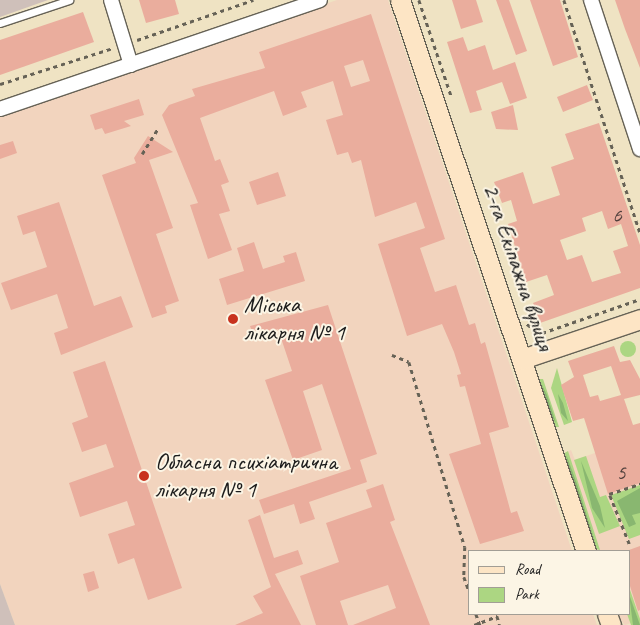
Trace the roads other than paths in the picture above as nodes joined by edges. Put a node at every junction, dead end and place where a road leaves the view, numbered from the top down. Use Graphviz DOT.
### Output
graph roads {
  1 [pos="68,0"];
  2 [pos="111,0"];
  3 [pos="320,0"];
  4 [pos="400,0"];
  5 [pos="591,0"];
  6 [pos="0,23"];
  7 [pos="131,65"];
  8 [pos="0,109"];
  9 [pos="640,149"];
  10 [pos="640,319"];
  11 [pos="522,359"];
  12 [pos="586,550"];
  1 -- 6 [label="lane"];
  2 -- 7 [label="street"];
  3 -- 7 [label="street"];
  4 -- 11 [label="street, 2-га Екіпажна вулиця"];
  5 -- 9 [label="street"];
  7 -- 8 [label="street"];
  10 -- 11 [label="street"];
  11 -- 12 [label="street, 2-га Екіпажна вулиця"];
}
